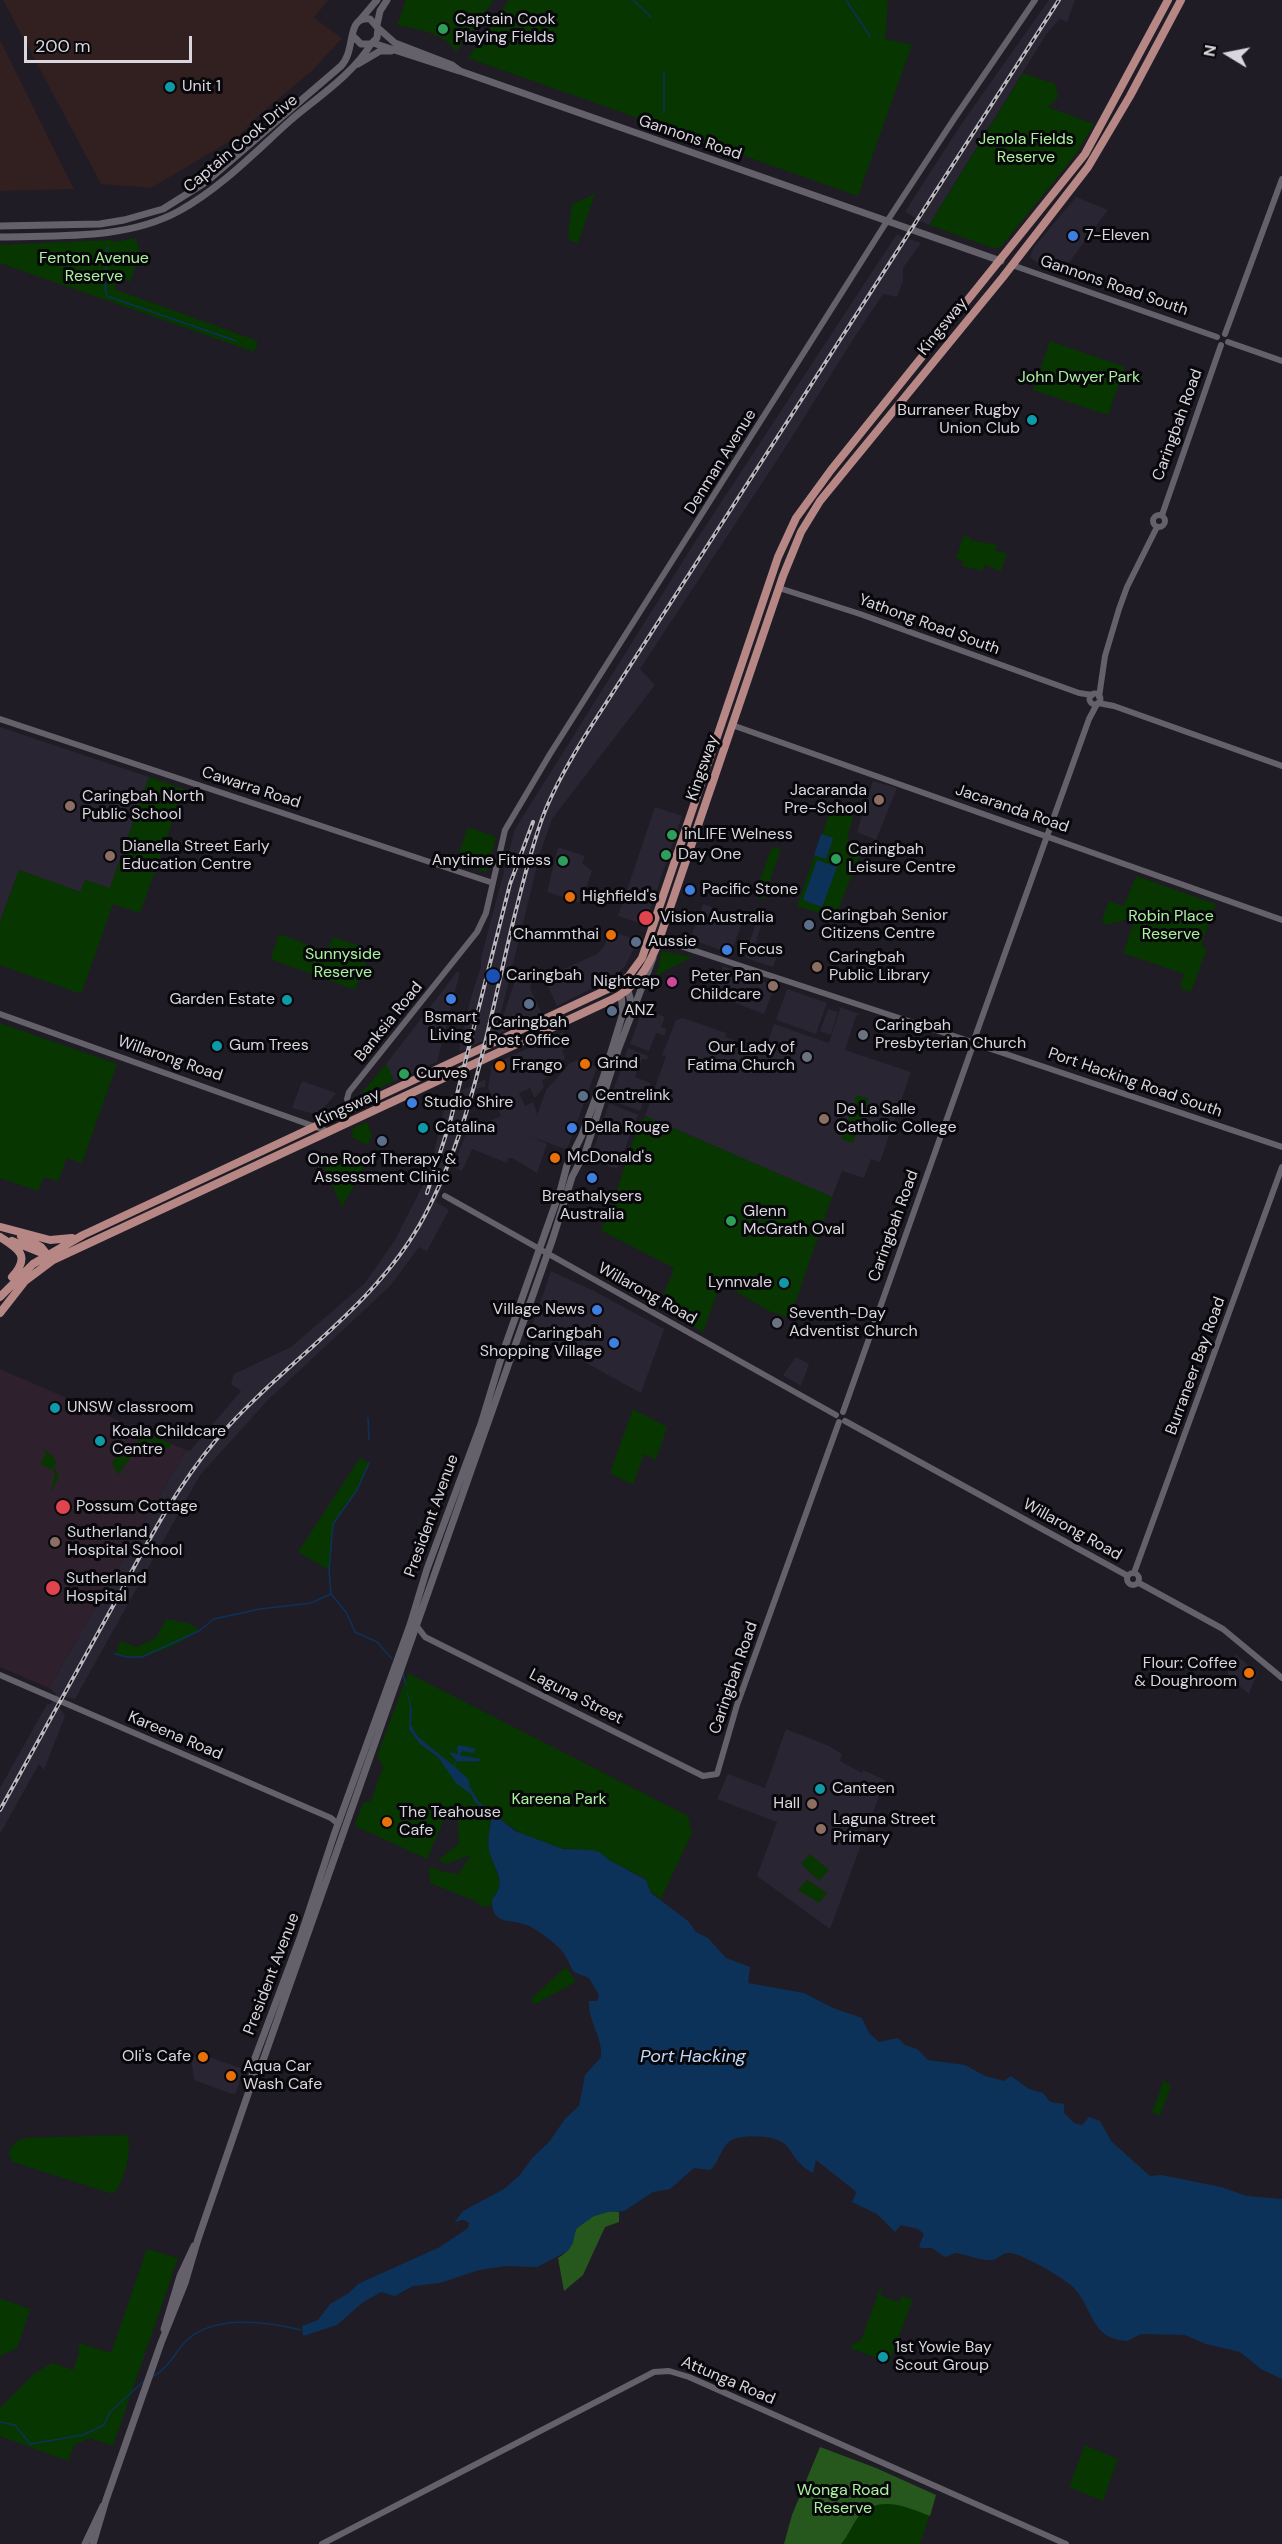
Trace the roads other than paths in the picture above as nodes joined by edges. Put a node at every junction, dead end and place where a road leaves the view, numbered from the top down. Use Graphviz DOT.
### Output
graph roads {
  1 [pos="377,0"];
  2 [pos="387,0"];
  3 [pos="1035,0"];
  4 [pos="1168,0"];
  5 [pos="1181,0"];
  6 [pos="360,20"];
  7 [pos="378,27"];
  8 [pos="353,36"];
  9 [pos="372,44"];
  10 [pos="400,52"];
  11 [pos="460,71"];
  12 [pos="346,72"];
  13 [pos="1282,179"];
  14 [pos="889,220"];
  15 [pos="0,226"];
  16 [pos="0,237"];
  17 [pos="1001,261"];
  18 [pos="1012,265"];
  19 [pos="1225,334"];
  20 [pos="1217,337"];
  21 [pos="1228,342"];
  22 [pos="1221,345"];
  23 [pos="1282,361"];
  24 [pos="876,414"];
  25 [pos="885,420"];
  26 [pos="769,584"];
  27 [pos="779,588"];
  28 [pos="1095,699"];
  29 [pos="0,719"];
  30 [pos="722,722"];
  31 [pos="732,725"];
  32 [pos="1282,766"];
  33 [pos="1047,836"];
  34 [pos="493,883"];
  35 [pos="1282,920"];
  36 [pos="649,936"];
  37 [pos="658,941"];
  38 [pos="460,953"];
  39 [pos="622,981"];
  40 [pos="625,992"];
  41 [pos="633,1012"];
  42 [pos="0,1014"];
  43 [pos="552,1016"];
  44 [pos="556,1025"];
  45 [pos="975,1037"];
  46 [pos="969,1041"];
  47 [pos="617,1042"];
  48 [pos="980,1045"];
  49 [pos="972,1048"];
  50 [pos="351,1110"];
  51 [pos="317,1126"];
  52 [pos="330,1132"];
  53 [pos="1282,1147"];
  54 [pos="582,1159"];
  55 [pos="1282,1167"];
  56 [pos="563,1183"];
  57 [pos="445,1196"];
  58 [pos="0,1227"];
  59 [pos="83,1235"];
  60 [pos="0,1236"];
  61 [pos="544,1252"];
  62 [pos="50,1257"];
  63 [pos="0,1292"];
  64 [pos="0,1297"];
  65 [pos="0,1312"];
  66 [pos="839,1413"];
  67 [pos="842,1421"];
  68 [pos="1131,1575"];
  69 [pos="1139,1583"];
  70 [pos="423,1595"];
  71 [pos="416,1625"];
  72 [pos="425,1636"];
  73 [pos="410,1641"];
  74 [pos="0,1675"];
  75 [pos="1282,1678"];
  76 [pos="384,1710"];
  77 [pos="717,1774"];
  78 [pos="338,1824"];
  79 [pos="345,1830"];
  80 [pos="249,2091"];
  81 [pos="105,2504"];
  82 [pos="85,2544"];
  83 [pos="93,2544"];
  84 [pos="322,2544"];
  85 [pos="1066,2544"];
  1 -- 6 [label="main road"];
  2 -- 7 [label="main road"];
  3 -- 14 [label="street, Denman Avenue"];
  4 -- 17 [label="main road, Kingsway"];
  5 -- 18 [label="main road, Kingsway"];
  6 -- 7 [label="main road"];
  6 -- 8 [label="main road"];
  7 -- 9 [label="main road"];
  7 -- 11 [label="main road, Gannons Road"];
  8 -- 9 [label="main road"];
  8 -- 15 [label="main road, Captain Cook Drive"];
  9 -- 10 [label="main road"];
  9 -- 12 [label="main road, Captain Cook Drive"];
  10 -- 11 [label="main road"];
  10 -- 12 [label="main road"];
  11 -- 14 [label="main road, Gannons Road"];
  12 -- 16 [label="main road, Captain Cook Drive"];
  13 -- 19 [label="street"];
  14 -- 17 [label="main road, Gannons Road"];
  14 -- 34 [label="street, Denman Avenue"];
  17 -- 18 [label="main road, Gannons Road South"];
  17 -- 24 [label="main road, Kingsway"];
  18 -- 20 [label="street, Gannons Road South"];
  18 -- 25 [label="main road, Kingsway"];
  19 -- 20 [label="street"];
  19 -- 21 [label="street"];
  20 -- 22 [label="street"];
  21 -- 22 [label="street"];
  21 -- 23 [label="street"];
  22 -- 28 [label="street, Caringbah Road"];
  24 -- 25 [label="main road"];
  24 -- 26 [label="main road, Kingsway"];
  25 -- 27 [label="main road, Kingsway"];
  26 -- 27 [label="main road, Yathong Road South"];
  26 -- 30 [label="main road, Kingsway"];
  27 -- 28 [label="street, Yathong Road South"];
  27 -- 31 [label="main road, Kingsway"];
  28 -- 32 [label="street, Yathong Road South"];
  28 -- 33 [label="street"];
  29 -- 34 [label="street, Cawarra Road"];
  30 -- 31 [label="main road"];
  30 -- 36 [label="main road, Kingsway"];
  31 -- 33 [label="street, Jacaranda Road"];
  31 -- 37 [label="main road, Kingsway"];
  33 -- 35 [label="street, Jacaranda Road"];
  33 -- 45 [label="street"];
  34 -- 38 [label="street, Denman Avenue"];
  36 -- 37 [label="main road"];
  36 -- 39 [label="main road, Kingsway"];
  37 -- 40 [label="main road, Kingsway"];
  37 -- 41 [label="main road, President Avenue"];
  37 -- 46 [label="street"];
  38 -- 50 [label="street, Banksia Road"];
  39 -- 40 [label="main road"];
  39 -- 43 [label="main road, Kingsway"];
  40 -- 41 [label="main road"];
  40 -- 44 [label="main road, Kingsway"];
  40 -- 47 [label="main road, President Avenue"];
  41 -- 47 [label="main road, President Avenue"];
  42 -- 51 [label="street, Willarong Road"];
  43 -- 44 [label="main road"];
  43 -- 50 [label="main road, Kingsway"];
  44 -- 52 [label="main road, Kingsway"];
  45 -- 46 [label="street"];
  45 -- 48 [label="street"];
  46 -- 49 [label="street"];
  47 -- 54 [label="main road, President Avenue"];
  47 -- 56 [label="main road, President Avenue"];
  48 -- 49 [label="street"];
  48 -- 53 [label="street, Port Hacking Road South"];
  49 -- 66 [label="street, Caringbah Road"];
  50 -- 51 [label="main road, Kingsway"];
  51 -- 52 [label="street, Willarong Road"];
  51 -- 59 [label="main road, Kingsway"];
  52 -- 62 [label="main road, Kingsway"];
  54 -- 56 [label="main road"];
  54 -- 61 [label="main road, President Avenue"];
  55 -- 68 [label="street, Burraneer Bay Road"];
  56 -- 61 [label="main road, President Avenue"];
  57 -- 61 [label="street, Willarong Road"];
  58 -- 59 [label="main road"];
  58 -- 62 [label="main road"];
  59 -- 62 [label="main road, Kingsway"];
  60 -- 62 [label="main road"];
  60 -- 63 [label="main road"];
  61 -- 66 [label="street, Willarong Road"];
  61 -- 70 [label="main road, President Avenue"];
  62 -- 64 [label="main road, Kingsway"];
  62 -- 65 [label="main road, Kingsway"];
  66 -- 67 [label="street"];
  67 -- 68 [label="street, Willarong Road"];
  67 -- 77 [label="street, Caringbah Road"];
  68 -- 69 [label="street"];
  68 -- 69 [label="street, Willarong Road"];
  69 -- 75 [label="street"];
  70 -- 71 [label="main road, President Avenue"];
  70 -- 76 [label="main road, President Avenue"];
  71 -- 72 [label="street, Laguna Street"];
  71 -- 73 [label="main road, President Avenue"];
  72 -- 73 [label="street"];
  72 -- 77 [label="street, Laguna Street"];
  73 -- 76 [label="main road, President Avenue"];
  74 -- 78 [label="street, Kareena Road"];
  76 -- 78 [label="main road, President Avenue"];
  76 -- 79 [label="main road, President Avenue"];
  78 -- 79 [label="main road"];
  78 -- 80 [label="main road, President Avenue"];
  79 -- 80 [label="main road, President Avenue"];
  80 -- 81 [label="main road, President Avenue"];
  81 -- 82 [label="main road, President Avenue"];
  81 -- 83 [label="main road, President Avenue"];
  84 -- 85 [label="street, Attunga Road"];
}
